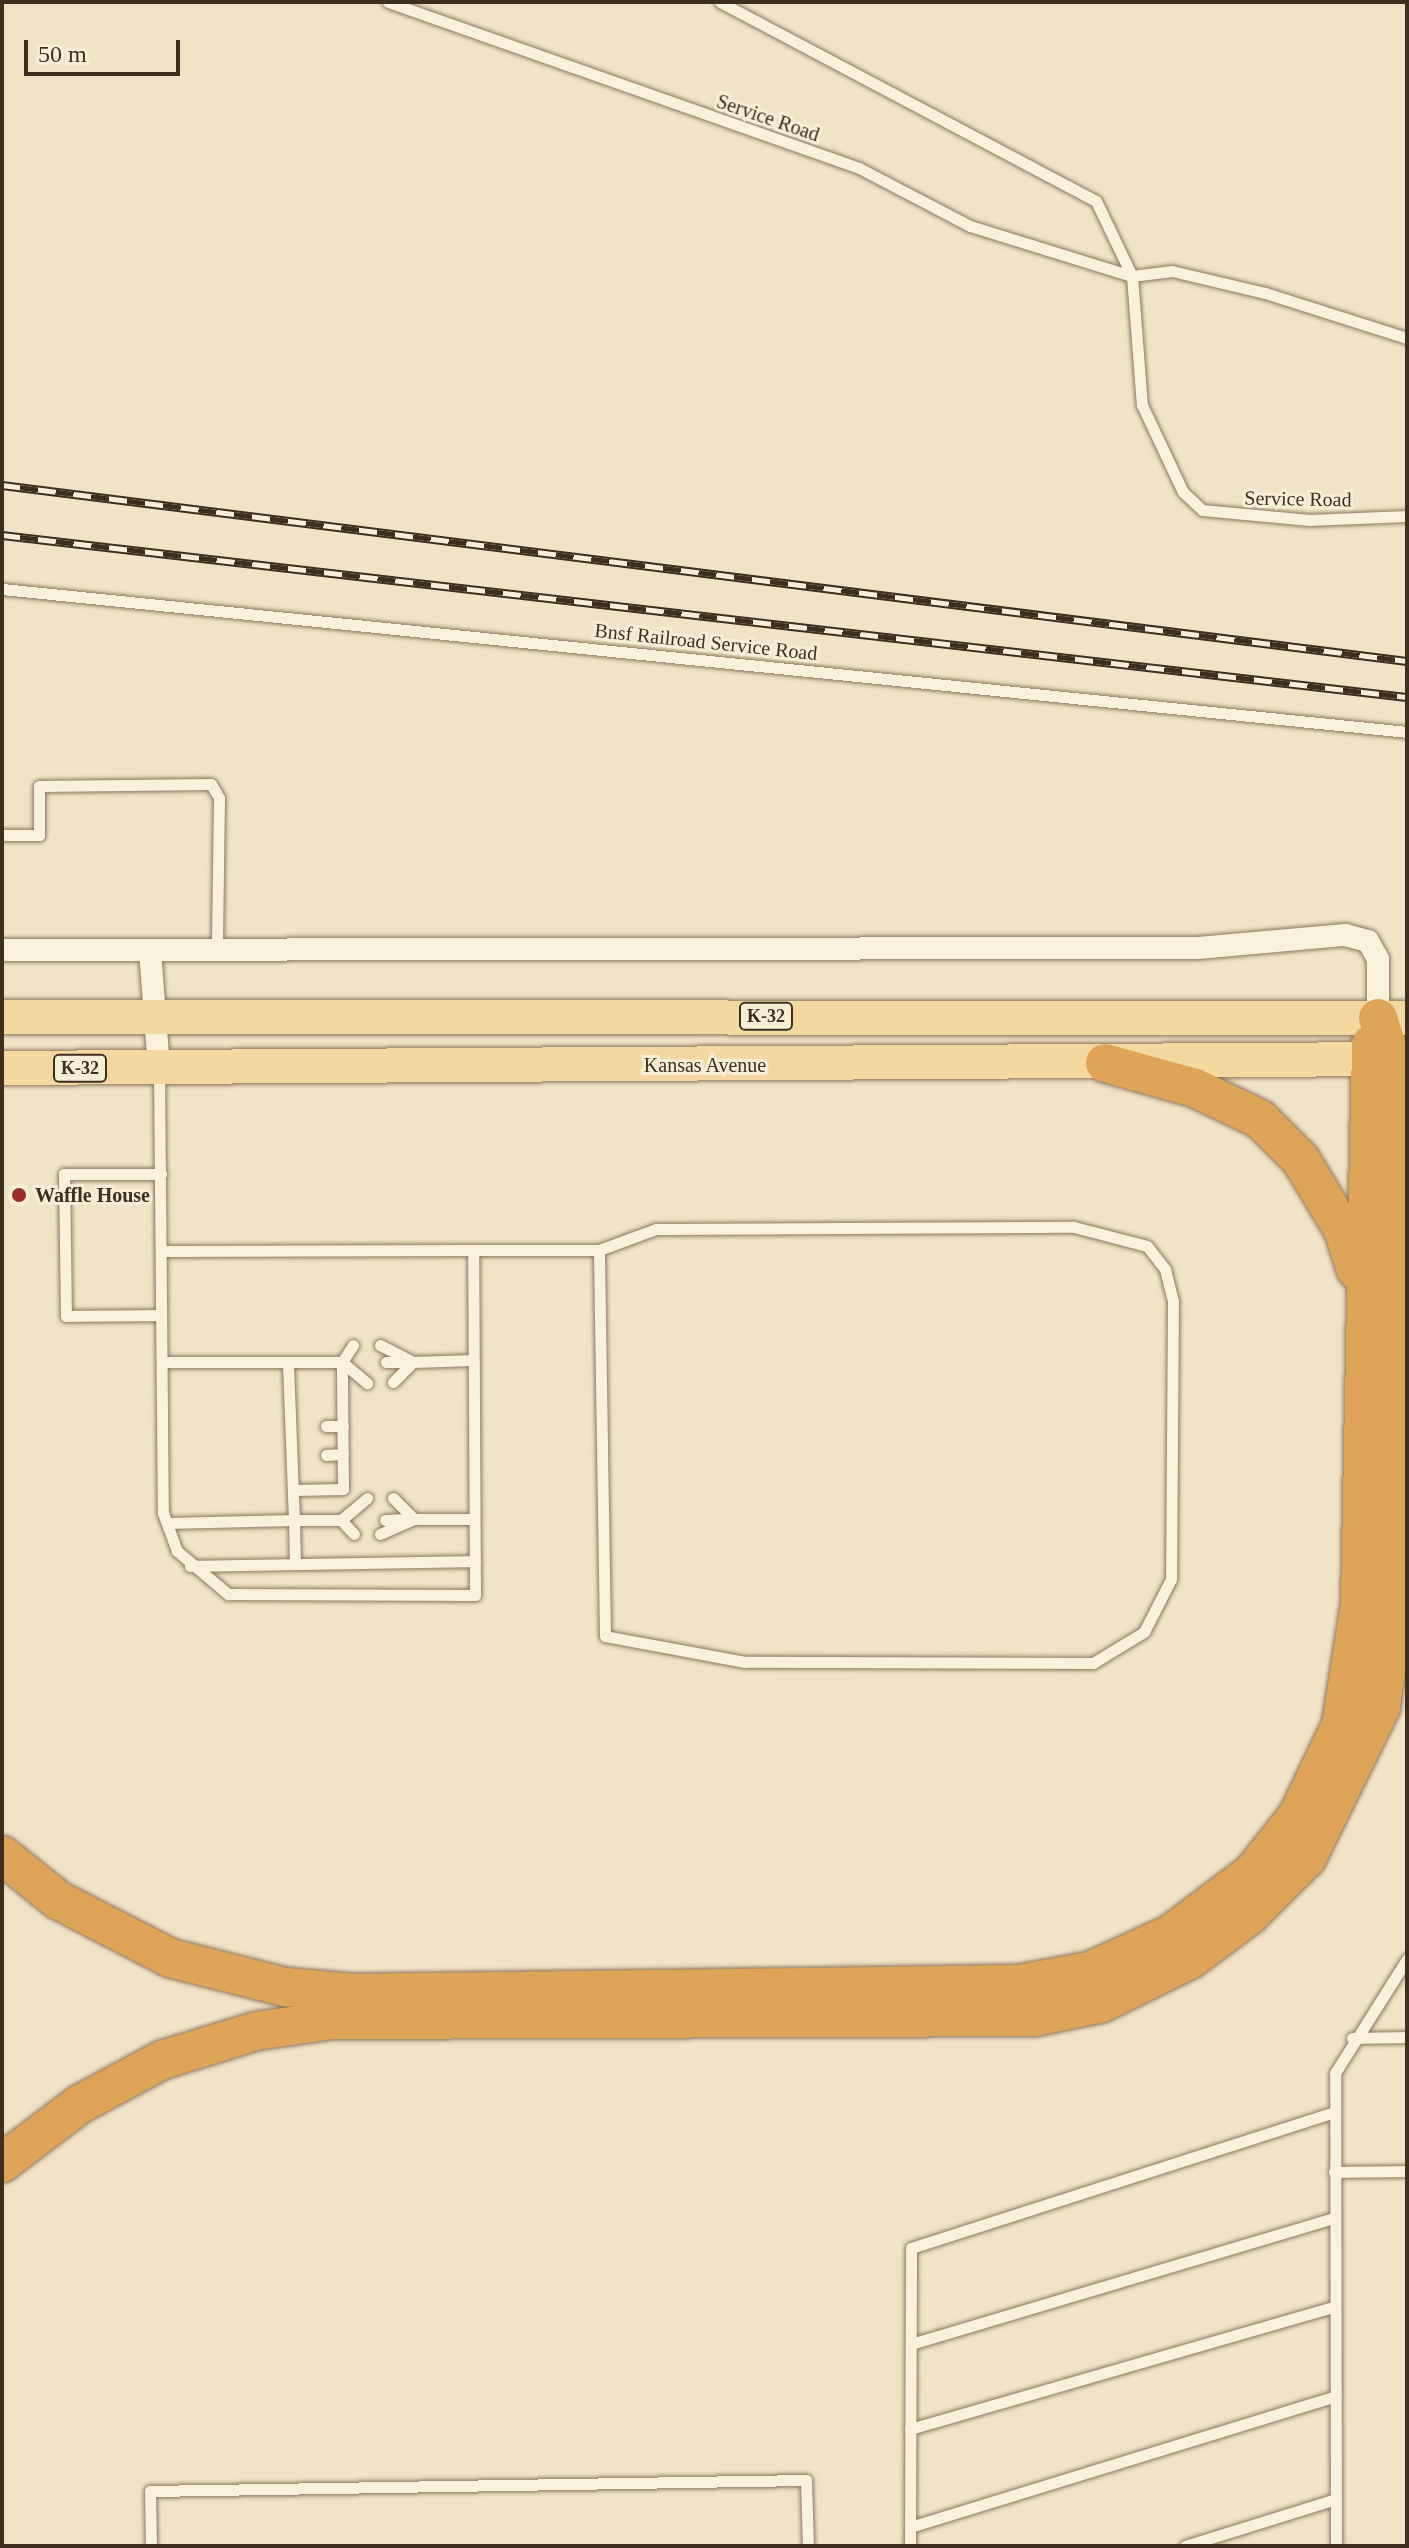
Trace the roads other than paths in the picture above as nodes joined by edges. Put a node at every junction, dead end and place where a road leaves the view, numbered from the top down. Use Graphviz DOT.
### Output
graph roads {
  1 [pos="388,2"];
  2 [pos="720,2"];
  3 [pos="1132,276"];
  4 [pos="1407,338"];
  5 [pos="1407,516"];
  6 [pos="2,589"];
  7 [pos="1407,732"];
  8 [pos="2,835"];
  9 [pos="2,950"];
  10 [pos="217,950"];
  11 [pos="150,951"];
  12 [pos="153,1014"];
  13 [pos="2,1017"];
  14 [pos="1393,1018"];
  15 [pos="1388,1059"];
  16 [pos="1105,1063"];
  17 [pos="159,1067"];
  18 [pos="2,1068"];
  19 [pos="161,1174"];
  20 [pos="473,1250"];
  21 [pos="599,1250"];
  22 [pos="162,1251"];
  23 [pos="1389,1281"];
  24 [pos="161,1315"];
  25 [pos="353,1345"];
  26 [pos="380,1345"];
  27 [pos="473,1360"];
  28 [pos="162,1362"];
  29 [pos="288,1362"];
  30 [pos="342,1362"];
  31 [pos="360,1362"];
  32 [pos="386,1362"];
  33 [pos="413,1362"];
  34 [pos="393,1382"];
  35 [pos="367,1383"];
  36 [pos="290,1426"];
  37 [pos="305,1426"];
  38 [pos="326,1426"];
  39 [pos="343,1426"];
  40 [pos="343,1454"];
  41 [pos="291,1455"];
  42 [pos="305,1455"];
  43 [pos="326,1455"];
  44 [pos="293,1490"];
  45 [pos="367,1498"];
  46 [pos="393,1498"];
  47 [pos="414,1519"];
  48 [pos="474,1519"];
  49 [pos="294,1520"];
  50 [pos="341,1520"];
  51 [pos="359,1520"];
  52 [pos="385,1520"];
  53 [pos="167,1523"];
  54 [pos="354,1534"];
  55 [pos="380,1534"];
  56 [pos="475,1561"];
  57 [pos="295,1564"];
  58 [pos="190,1566"];
  59 [pos="2,1855"];
  60 [pos="1407,1959"];
  61 [pos="1407,2037"];
  62 [pos="1352,2038"];
  63 [pos="1334,2112"];
  64 [pos="2,2163"];
  65 [pos="1407,2171"];
  66 [pos="1334,2172"];
  67 [pos="1334,2218"];
  68 [pos="1335,2306"];
  69 [pos="911,2344"];
  70 [pos="1335,2396"];
  71 [pos="910,2429"];
  72 [pos="1336,2499"];
  73 [pos="910,2527"];
  74 [pos="151,2546"];
  75 [pos="808,2546"];
  76 [pos="910,2546"];
  77 [pos="1185,2546"];
  78 [pos="1336,2546"];
  1 -- 3 [label="lane, Service Road"];
  2 -- 3 [label="lane, Service Road"];
  3 -- 4 [label="lane"];
  3 -- 5 [label="lane, Service Road"];
  6 -- 7 [label="lane, Bnsf Railroad Service Road"];
  8 -- 10 [label="lane"];
  9 -- 11 [label="street"];
  10 -- 11 [label="street"];
  10 -- 14 [label="street"];
  11 -- 12 [label="street"];
  12 -- 13 [label="main road, K-32"];
  12 -- 14 [label="main road, K-32"];
  12 -- 17 [label="street"];
  14 -- 15 [label="highway"];
  15 -- 16 [label="main road, Kansas Avenue / K-32"];
  15 -- 23 [label="highway"];
  16 -- 17 [label="main road, Kansas Avenue / K-32"];
  16 -- 23 [label="highway"];
  17 -- 18 [label="main road, Kansas Avenue / K-32"];
  17 -- 19 [label="lane"];
  19 -- 22 [label="lane"];
  19 -- 24 [label="lane"];
  20 -- 21 [label="lane"];
  20 -- 22 [label="lane"];
  20 -- 27 [label="lane"];
  21 -- 21 [label="lane"];
  22 -- 24 [label="lane"];
  23 -- 59 [label="highway"];
  23 -- 64 [label="highway"];
  24 -- 28 [label="lane"];
  25 -- 30 [label="lane"];
  26 -- 33 [label="lane"];
  27 -- 33 [label="lane"];
  27 -- 48 [label="lane"];
  28 -- 29 [label="lane"];
  28 -- 53 [label="lane"];
  29 -- 30 [label="lane"];
  29 -- 36 [label="lane"];
  30 -- 31 [label="lane"];
  30 -- 35 [label="lane"];
  30 -- 39 [label="lane"];
  32 -- 33 [label="lane"];
  33 -- 34 [label="lane"];
  36 -- 37 [label="lane"];
  36 -- 41 [label="lane"];
  38 -- 39 [label="lane"];
  39 -- 40 [label="lane"];
  40 -- 43 [label="lane"];
  40 -- 44 [label="lane"];
  41 -- 42 [label="lane"];
  41 -- 44 [label="lane"];
  44 -- 49 [label="lane"];
  45 -- 50 [label="lane"];
  46 -- 47 [label="lane"];
  47 -- 48 [label="lane"];
  47 -- 52 [label="lane"];
  47 -- 55 [label="lane"];
  48 -- 56 [label="lane"];
  49 -- 50 [label="lane"];
  49 -- 53 [label="lane"];
  49 -- 57 [label="lane"];
  50 -- 51 [label="lane"];
  50 -- 54 [label="lane"];
  53 -- 58 [label="lane"];
  56 -- 57 [label="lane"];
  56 -- 58 [label="lane"];
  57 -- 58 [label="lane"];
  60 -- 62 [label="lane"];
  61 -- 62 [label="lane"];
  62 -- 63 [label="lane"];
  63 -- 66 [label="lane"];
  63 -- 69 [label="lane"];
  65 -- 66 [label="lane"];
  66 -- 67 [label="lane"];
  67 -- 68 [label="lane"];
  67 -- 69 [label="lane"];
  68 -- 70 [label="lane"];
  68 -- 71 [label="lane"];
  69 -- 71 [label="lane"];
  70 -- 72 [label="lane"];
  70 -- 73 [label="lane"];
  71 -- 73 [label="lane"];
  72 -- 77 [label="lane"];
  72 -- 78 [label="lane"];
  73 -- 76 [label="lane"];
  74 -- 75 [label="lane"];
}
